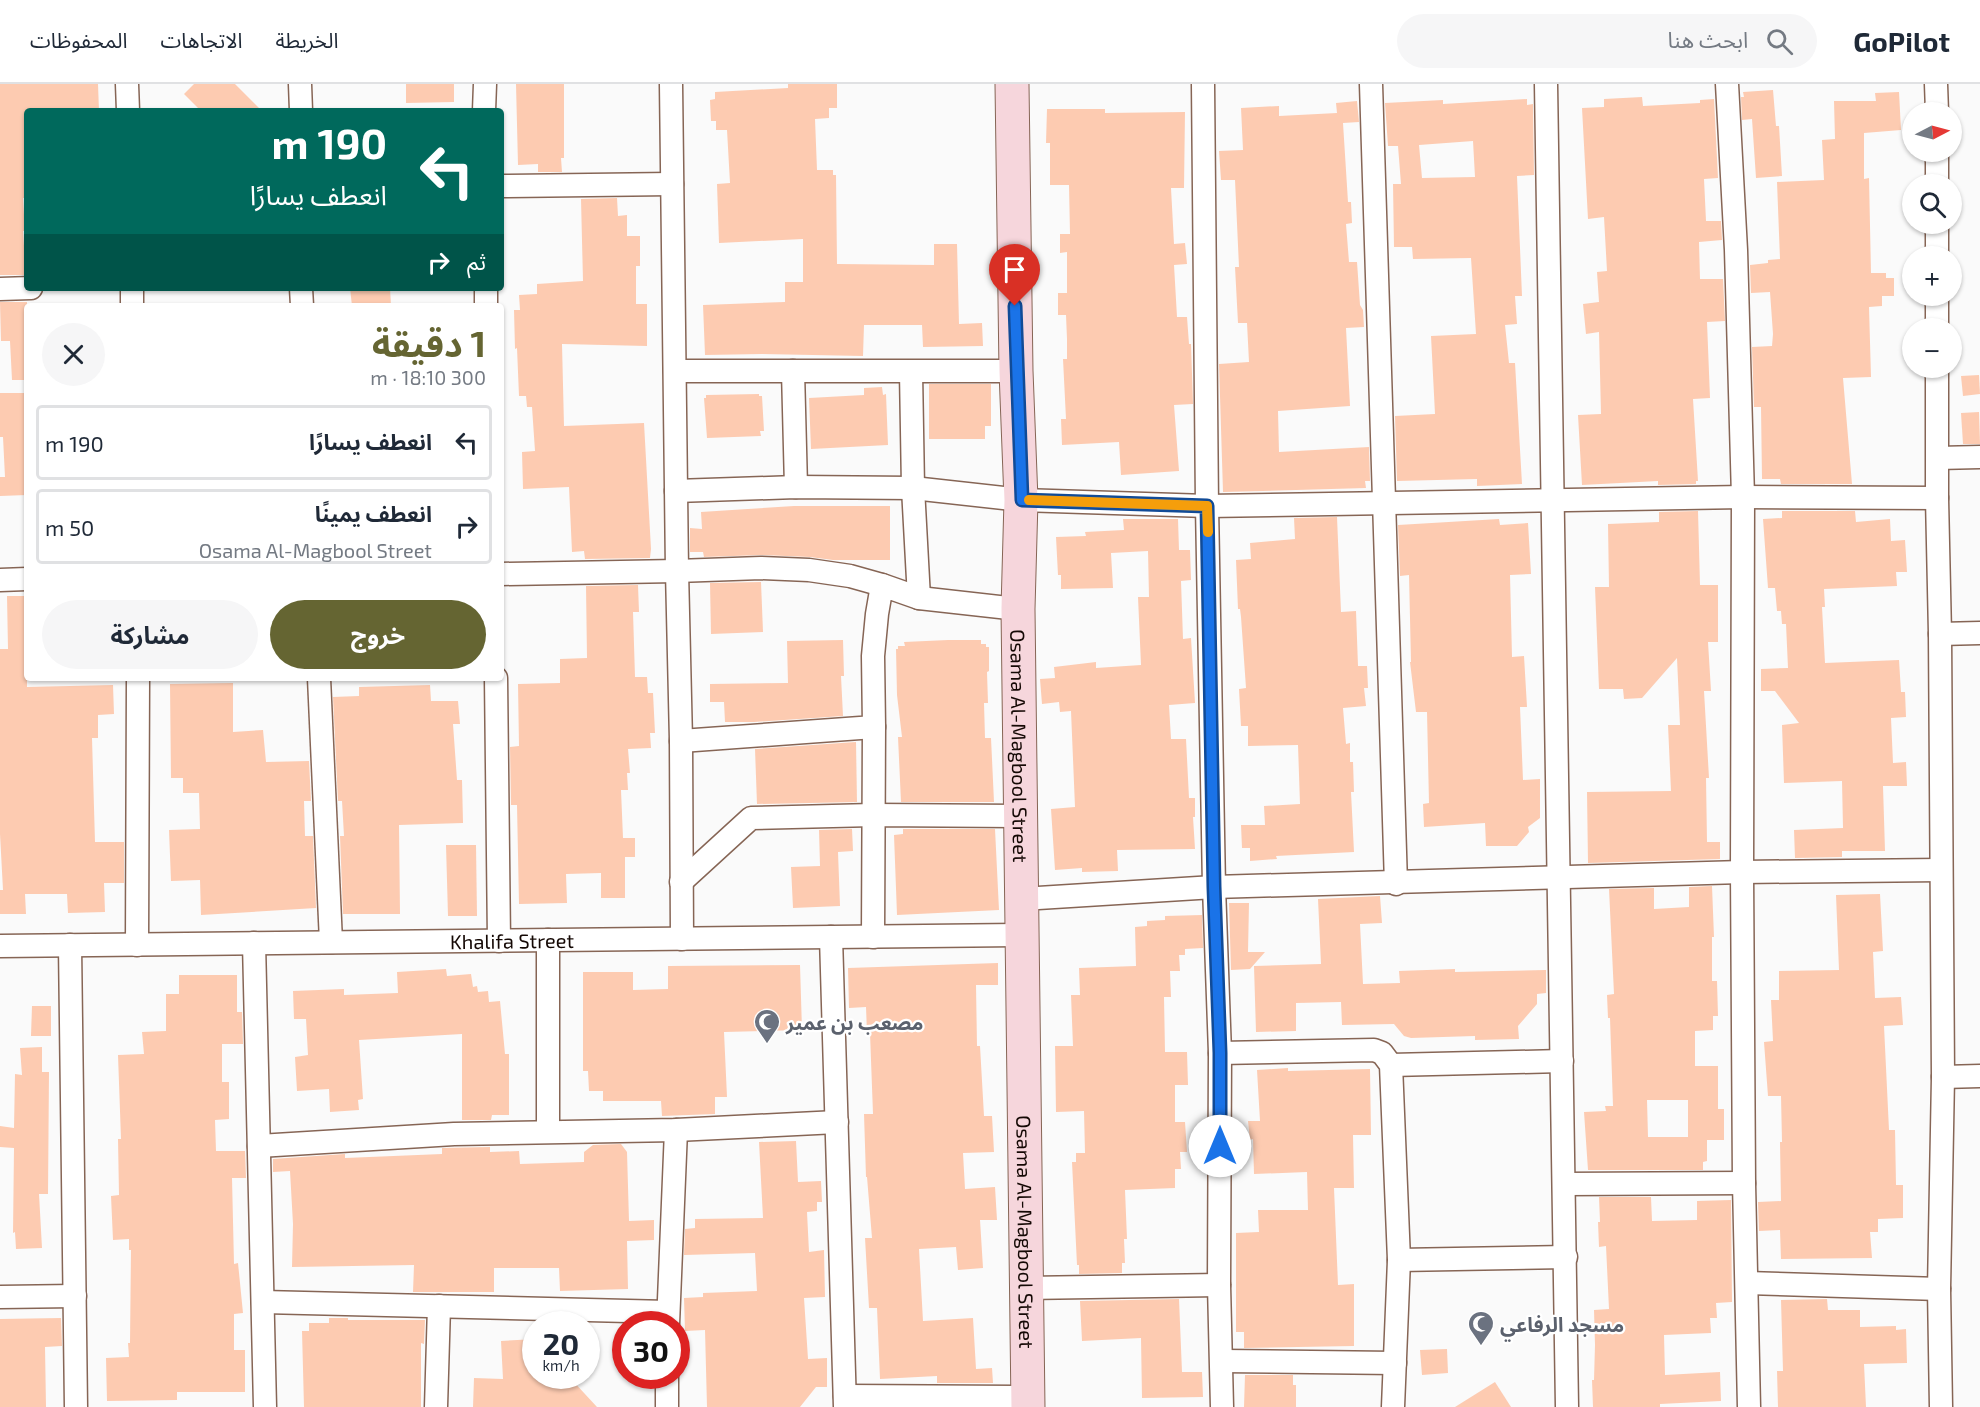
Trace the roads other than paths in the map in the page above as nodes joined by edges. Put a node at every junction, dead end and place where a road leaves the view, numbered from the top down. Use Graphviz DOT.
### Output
graph roads {
  1 [pos="127,84"];
  2 [pos="300,84"];
  3 [pos="485,84"];
  4 [pos="671,84"];
  5 [pos="1012,84"];
  6 [pos="1203,84"];
  7 [pos="1371,84"];
  8 [pos="1546,84"];
  9 [pos="1726,84"];
  10 [pos="1936,84"];
  11 [pos="1936,102"];
  12 [pos="128,108"];
  13 [pos="301,108"];
  14 [pos="484,108"];
  15 [pos="672,184"];
  16 [pos="504,186"];
  17 [pos="24,288"];
  18 [pos="0,289"];
  19 [pos="675,371"];
  20 [pos="793,371"];
  21 [pos="1016,371"];
  22 [pos="910,372"];
  23 [pos="1937,378"];
  24 [pos="1938,458"];
  25 [pos="1980,458"];
  26 [pos="796,487"];
  27 [pos="913,488"];
  28 [pos="676,491"];
  29 [pos="1743,497"];
  30 [pos="1937,498"];
  31 [pos="1022,500"];
  32 [pos="1553,500"];
  33 [pos="1385,504"];
  34 [pos="1207,506"];
  35 [pos="677,571"];
  36 [pos="504,574"];
  37 [pos="24,579"];
  38 [pos="0,580"];
  39 [pos="882,585"];
  40 [pos="919,598"];
  41 [pos="1018,609"];
  42 [pos="1980,633"];
  43 [pos="1941,634"];
  44 [pos="138,681"];
  45 [pos="319,681"];
  46 [pos="496,681"];
  47 [pos="874,727"];
  48 [pos="681,741"];
  49 [pos="873,815"];
  50 [pos="1021,816"];
  51 [pos="1941,870"];
  52 [pos="1742,872"];
  53 [pos="1559,879"];
  54 [pos="681,882"];
  55 [pos="1396,884"];
  56 [pos="1214,887"];
  57 [pos="1022,899"];
  58 [pos="1022,935"];
  59 [pos="831,937"];
  60 [pos="873,937"];
  61 [pos="682,939"];
  62 [pos="548,940"];
  63 [pos="500,941"];
  64 [pos="331,942"];
  65 [pos="254,943"];
  66 [pos="70,945"];
  67 [pos="137,945"];
  68 [pos="0,946"];
  69 [pos="1220,1053"];
  70 [pos="1562,1061"];
  71 [pos="1391,1065"];
  72 [pos="1980,1076"];
  73 [pos="1943,1077"];
  74 [pos="837,1122"];
  75 [pos="676,1130"];
  76 [pos="548,1131"];
  77 [pos="259,1146"];
  78 [pos="1744,1183"];
  79 [pos="1565,1184"];
  80 [pos="1566,1257"];
  81 [pos="1399,1260"];
  82 [pos="1747,1283"];
  83 [pos="1219,1285"];
  84 [pos="1026,1288"];
  85 [pos="1939,1289"];
  86 [pos="75,1296"];
  87 [pos="0,1297"];
  88 [pos="262,1302"];
  89 [pos="439,1306"];
  90 [pos="668,1311"];
  91 [pos="612,1315"];
  92 [pos="1222,1361"];
  93 [pos="1395,1363"];
  94 [pos="667,1389"];
  95 [pos="845,1401"];
  96 [pos="1028,1402"];
  97 [pos="76,1407"];
  98 [pos="265,1407"];
  99 [pos="436,1407"];
  100 [pos="667,1407"];
  101 [pos="1222,1407"];
  102 [pos="1393,1407"];
  103 [pos="1567,1407"];
  104 [pos="1749,1407"];
  105 [pos="1941,1407"];
  1 -- 12 [label="street"];
  2 -- 13 [label="street"];
  3 -- 14 [label="street"];
  4 -- 15 [label="street"];
  5 -- 21 [label="street, Osama Al-Magbool Street"];
  6 -- 34 [label="street"];
  7 -- 33 [label="street"];
  8 -- 32 [label="street"];
  9 -- 29 [label="street"];
  10 -- 11 [label="street"];
  15 -- 16 [label="street"];
  15 -- 19 [label="street"];
  17 -- 18 [label="street"];
  19 -- 20 [label="street"];
  19 -- 28 [label="street"];
  20 -- 22 [label="street"];
  20 -- 26 [label="street"];
  21 -- 22 [label="street"];
  21 -- 31 [label="street, Osama Al-Magbool Street"];
  22 -- 27 [label="street"];
  23 -- 24 [label="street"];
  24 -- 25 [label="street"];
  24 -- 30 [label="street"];
  26 -- 27 [label="street"];
  26 -- 28 [label="street"];
  27 -- 31 [label="street"];
  27 -- 40 [label="street"];
  28 -- 35 [label="street"];
  29 -- 30 [label="street"];
  29 -- 32 [label="street"];
  29 -- 52 [label="street"];
  30 -- 43 [label="street"];
  31 -- 34 [label="street"];
  31 -- 41 [label="street, Osama Al-Magbool Street"];
  32 -- 33 [label="street"];
  32 -- 53 [label="street"];
  33 -- 34 [label="street"];
  33 -- 55 [label="street"];
  34 -- 56 [label="street"];
  35 -- 36 [label="street"];
  35 -- 39 [label="street"];
  35 -- 48 [label="street"];
  37 -- 38 [label="street"];
  39 -- 40 [label="street"];
  39 -- 47 [label="street"];
  40 -- 41 [label="street"];
  41 -- 50 [label="street, Osama Al-Magbool Street"];
  42 -- 43 [label="street"];
  43 -- 51 [label="street"];
  44 -- 67 [label="street"];
  45 -- 64 [label="street"];
  46 -- 63 [label="street"];
  47 -- 48 [label="street"];
  47 -- 49 [label="street"];
  48 -- 54 [label="street"];
  49 -- 50 [label="street"];
  49 -- 54 [label="street"];
  49 -- 60 [label="street"];
  50 -- 57 [label="street, Osama Al-Magbool Street"];
  51 -- 52 [label="street"];
  51 -- 73 [label="street"];
  52 -- 53 [label="street"];
  52 -- 78 [label="street"];
  53 -- 55 [label="street"];
  53 -- 70 [label="street"];
  54 -- 61 [label="street"];
  55 -- 56 [label="street"];
  56 -- 57 [label="street"];
  56 -- 69 [label="street"];
  57 -- 58 [label="street, Osama Al-Magbool Street"];
  58 -- 60 [label="street, Khalifa Street"];
  58 -- 84 [label="street, Osama Al-Magbool Street"];
  59 -- 60 [label="street, Khalifa Street"];
  59 -- 61 [label="street, Khalifa Street"];
  59 -- 74 [label="street"];
  61 -- 62 [label="street, Khalifa Street"];
  62 -- 63 [label="street, Khalifa Street"];
  62 -- 76 [label="street"];
  63 -- 64 [label="street, Khalifa Street"];
  64 -- 65 [label="street, Khalifa Street"];
  65 -- 67 [label="street, Khalifa Street"];
  65 -- 77 [label="street"];
  66 -- 67 [label="street, Khalifa Street"];
  66 -- 68 [label="street, Khalifa Street"];
  66 -- 86 [label="street"];
  69 -- 71 [label="street"];
  69 -- 83 [label="street"];
  70 -- 71 [label="street"];
  70 -- 79 [label="street"];
  71 -- 81 [label="street"];
  72 -- 73 [label="street"];
  73 -- 85 [label="street"];
  74 -- 75 [label="street"];
  74 -- 95 [label="street"];
  75 -- 76 [label="street"];
  75 -- 90 [label="street"];
  76 -- 77 [label="street"];
  77 -- 88 [label="street"];
  78 -- 79 [label="street"];
  78 -- 82 [label="street"];
  79 -- 80 [label="street"];
  80 -- 81 [label="street"];
  80 -- 103 [label="street"];
  81 -- 93 [label="street"];
  82 -- 85 [label="street"];
  82 -- 104 [label="street"];
  83 -- 84 [label="street"];
  83 -- 92 [label="street"];
  84 -- 96 [label="street, Osama Al-Magbool Street"];
  85 -- 105 [label="street"];
  86 -- 87 [label="street"];
  86 -- 97 [label="street"];
  88 -- 89 [label="street"];
  88 -- 98 [label="street"];
  89 -- 91 [label="street"];
  89 -- 99 [label="street"];
  92 -- 93 [label="street"];
  92 -- 101 [label="street"];
  93 -- 102 [label="street"];
  94 -- 100 [label="street"];
  95 -- 96 [label="street"];
}
